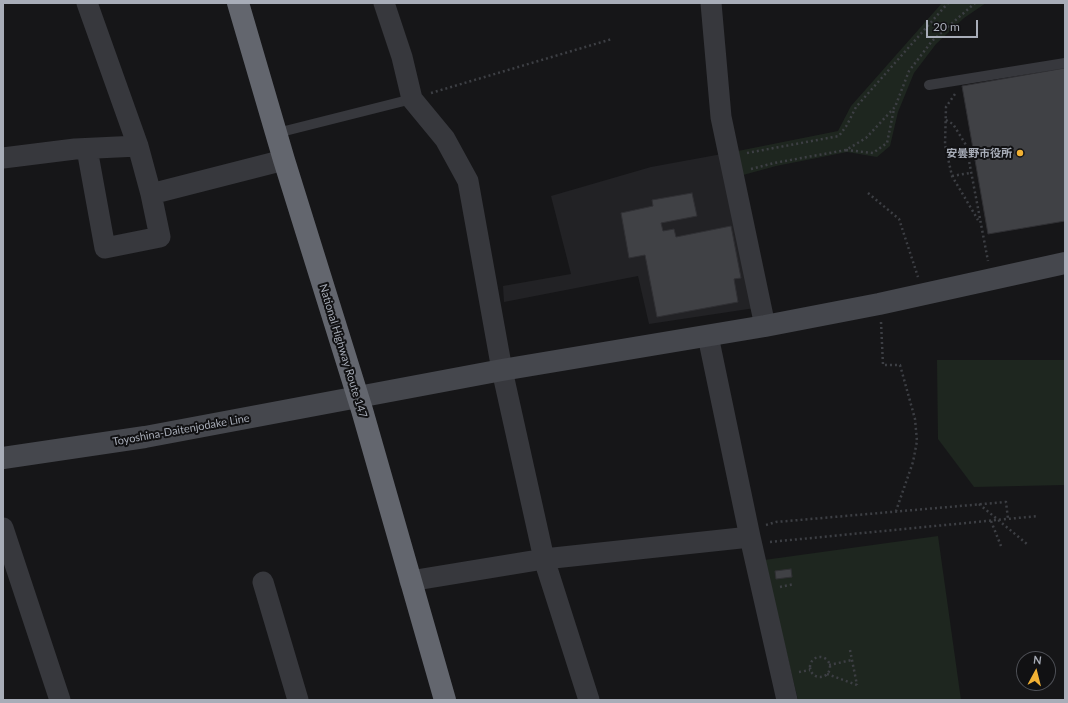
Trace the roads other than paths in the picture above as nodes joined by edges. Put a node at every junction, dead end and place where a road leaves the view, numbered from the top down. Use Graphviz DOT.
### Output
graph roads {
  1 [pos="87,3"];
  2 [pos="238,3"];
  3 [pos="384,3"];
  4 [pos="711,3"];
  5 [pos="1065,62"];
  6 [pos="929,85"];
  7 [pos="412,99"];
  8 [pos="277,133"];
  9 [pos="138,146"];
  10 [pos="87,149"];
  11 [pos="3,158"];
  12 [pos="284,160"];
  13 [pos="151,194"];
  14 [pos="1065,263"];
  15 [pos="765,326"];
  16 [pos="708,336"];
  17 [pos="502,370"];
  18 [pos="358,398"];
  19 [pos="3,458"];
  20 [pos="3,528"];
  21 [pos="750,540"];
  22 [pos="544,559"];
  23 [pos="410,581"];
  24 [pos="263,582"];
  25 [pos="60,700"];
  26 [pos="298,700"];
  27 [pos="445,700"];
  28 [pos="589,700"];
  29 [pos="787,700"];
  1 -- 9 [label="street"];
  2 -- 8 [label="highway, National Highway Route 147"];
  3 -- 7 [label="street"];
  4 -- 15 [label="street"];
  5 -- 6 [label="lane"];
  7 -- 8 [label="lane"];
  7 -- 17 [label="street"];
  8 -- 12 [label="highway, National Highway Route 147"];
  9 -- 10 [label="street"];
  9 -- 13 [label="street"];
  10 -- 11 [label="street"];
  10 -- 13 [label="street"];
  12 -- 13 [label="street"];
  12 -- 18 [label="highway, National Highway Route 147"];
  14 -- 15 [label="street, Toyoshina-Daitenjodake Line"];
  15 -- 16 [label="street, Toyoshina-Daitenjodake Line"];
  16 -- 17 [label="street, Toyoshina-Daitenjodake Line"];
  16 -- 21 [label="street"];
  17 -- 18 [label="street, Toyoshina-Daitenjodake Line"];
  17 -- 22 [label="street"];
  18 -- 19 [label="street, Toyoshina-Daitenjodake Line"];
  18 -- 23 [label="highway, National Highway Route 147"];
  20 -- 25 [label="street"];
  21 -- 22 [label="street"];
  21 -- 29 [label="street"];
  22 -- 23 [label="street"];
  22 -- 28 [label="street"];
  23 -- 27 [label="highway, National Highway Route 147"];
  24 -- 26 [label="street"];
}
